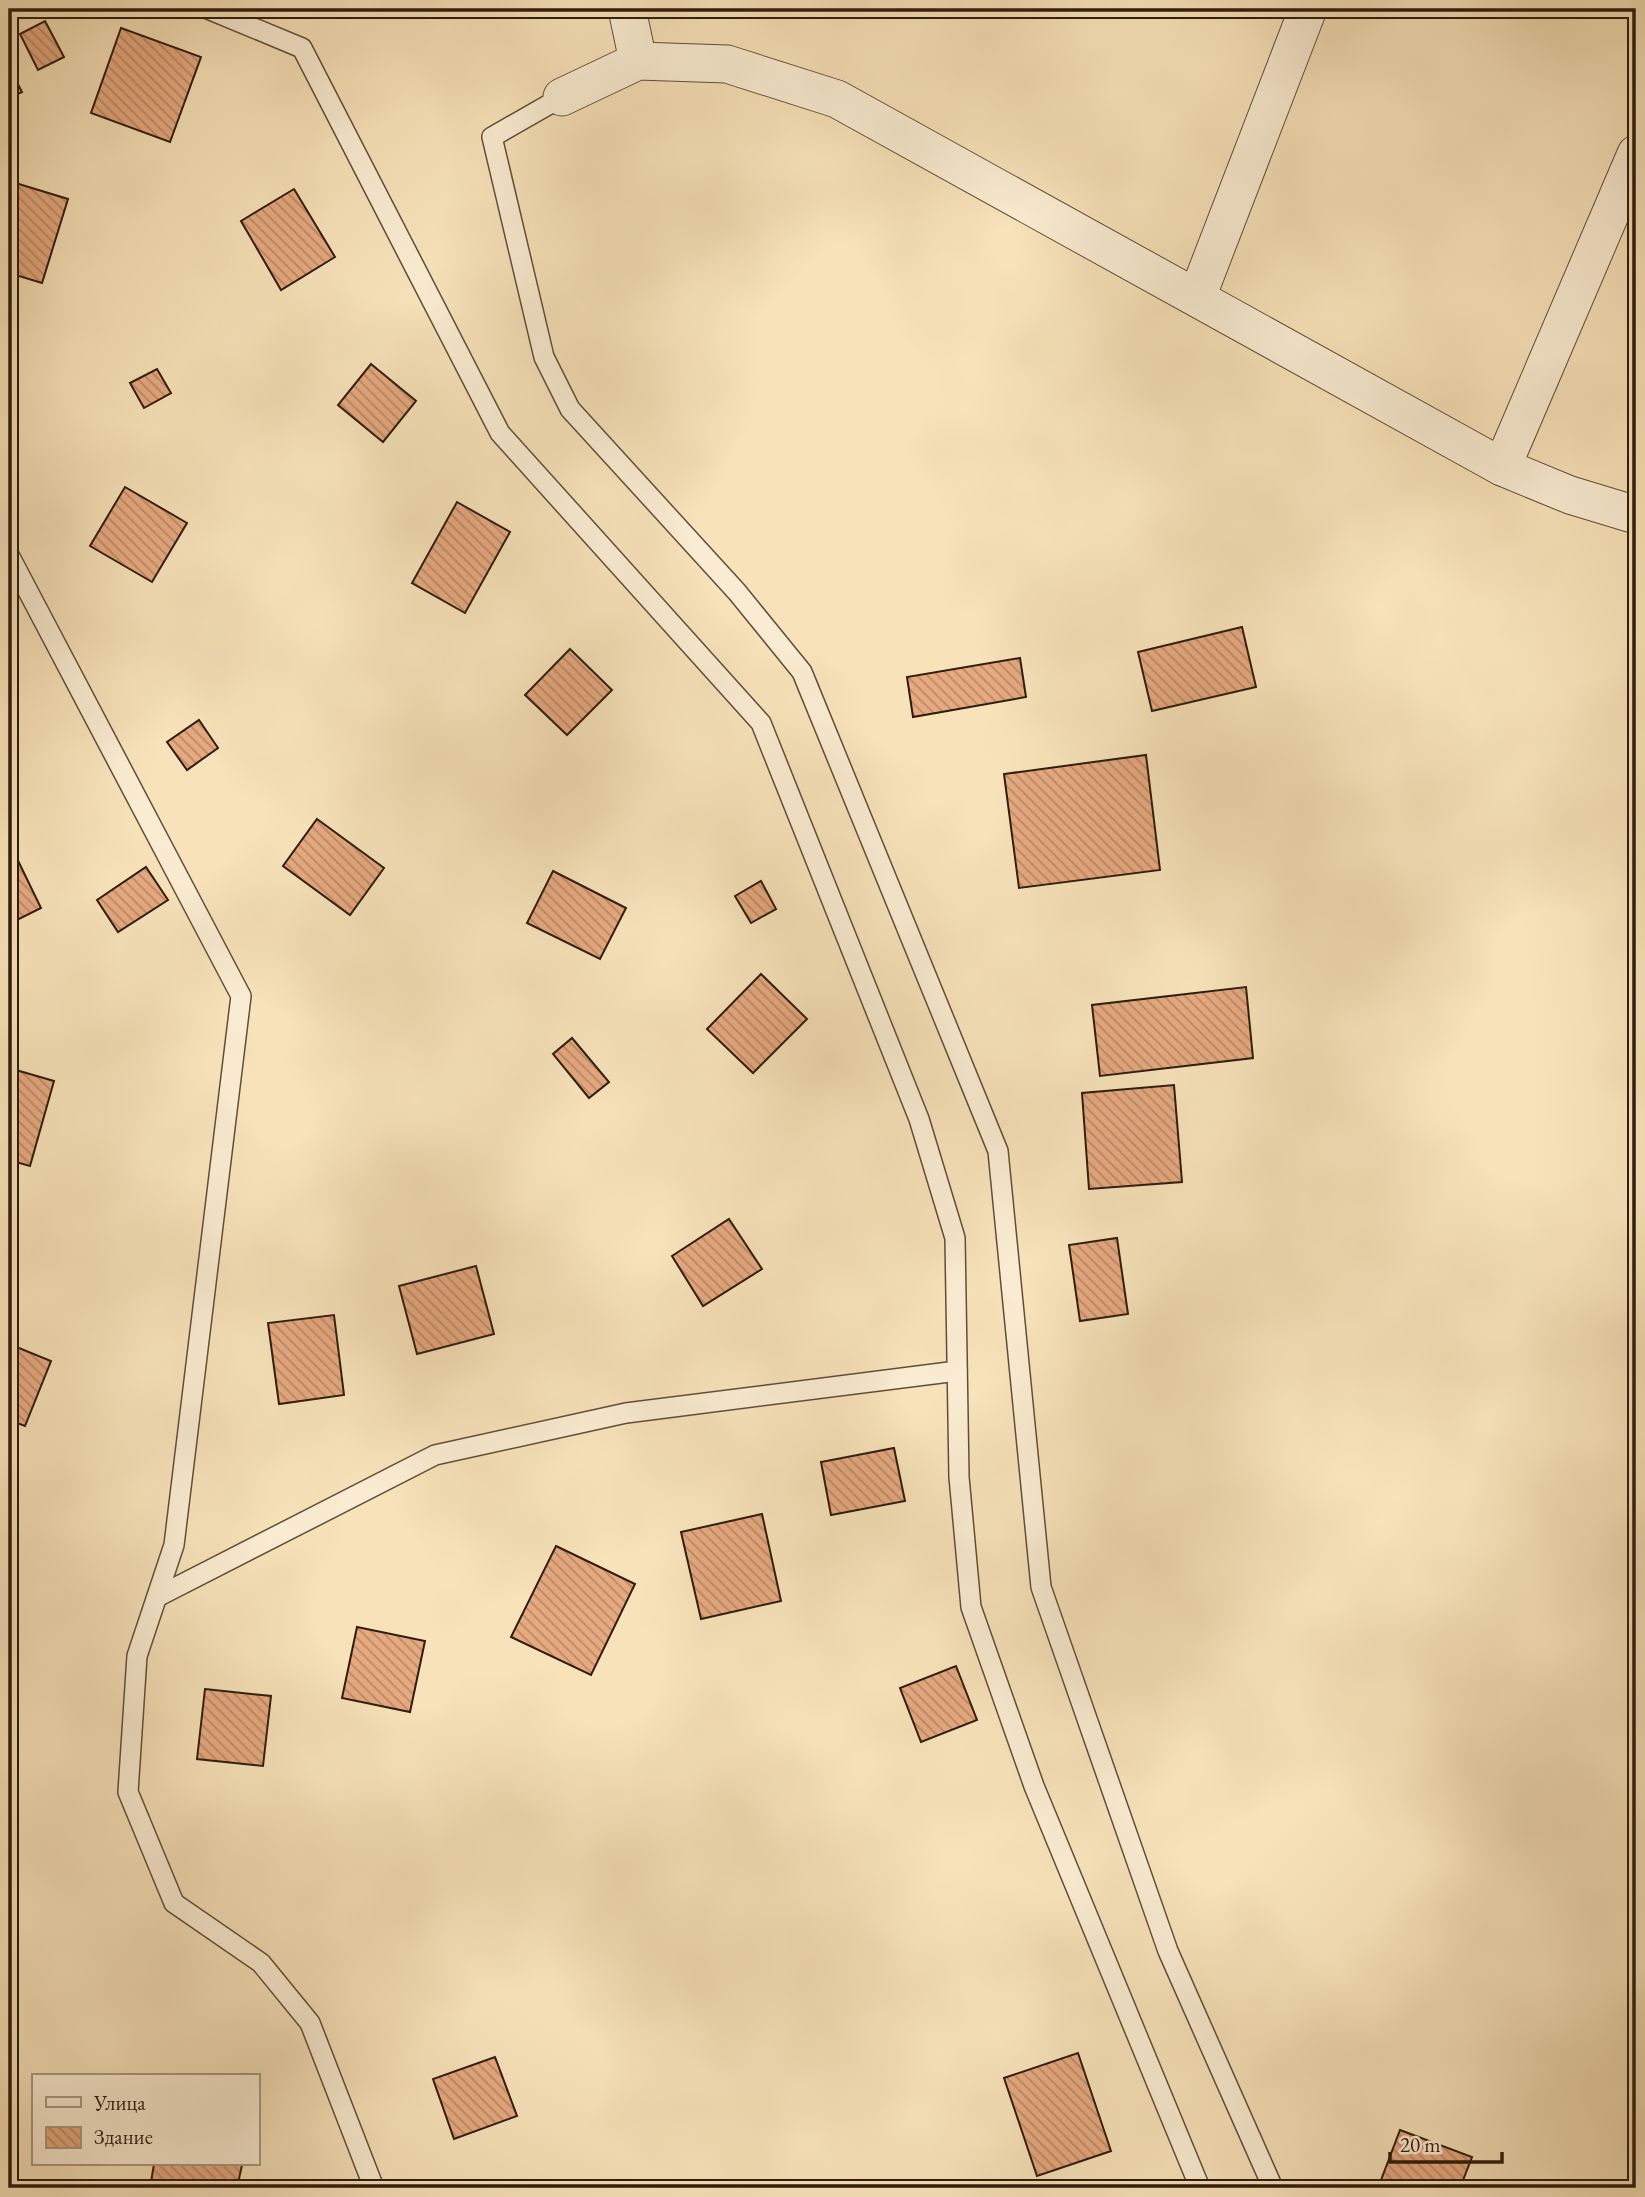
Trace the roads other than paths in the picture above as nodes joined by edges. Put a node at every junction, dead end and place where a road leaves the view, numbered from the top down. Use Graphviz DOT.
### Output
graph roads {
  1 [pos="208,9"];
  2 [pos="627,9"];
  3 [pos="1308,9"];
  4 [pos="638,61"];
  5 [pos="562,97"];
  6 [pos="1636,154"];
  7 [pos="1197,297"];
  8 [pos="1503,467"];
  9 [pos="1636,515"];
  10 [pos="9,555"];
  11 [pos="957,1371"];
  12 [pos="157,1597"];
  13 [pos="374,2188"];
  14 [pos="1200,2188"];
  15 [pos="1273,2188"];
  1 -- 11 [label="lane"];
  2 -- 4 [label="street"];
  3 -- 7 [label="street"];
  4 -- 5 [label="street"];
  4 -- 7 [label="street"];
  5 -- 15 [label="lane"];
  6 -- 8 [label="street"];
  7 -- 8 [label="street"];
  8 -- 9 [label="street"];
  10 -- 12 [label="lane"];
  11 -- 12 [label="lane"];
  11 -- 14 [label="lane"];
  12 -- 13 [label="lane"];
}
